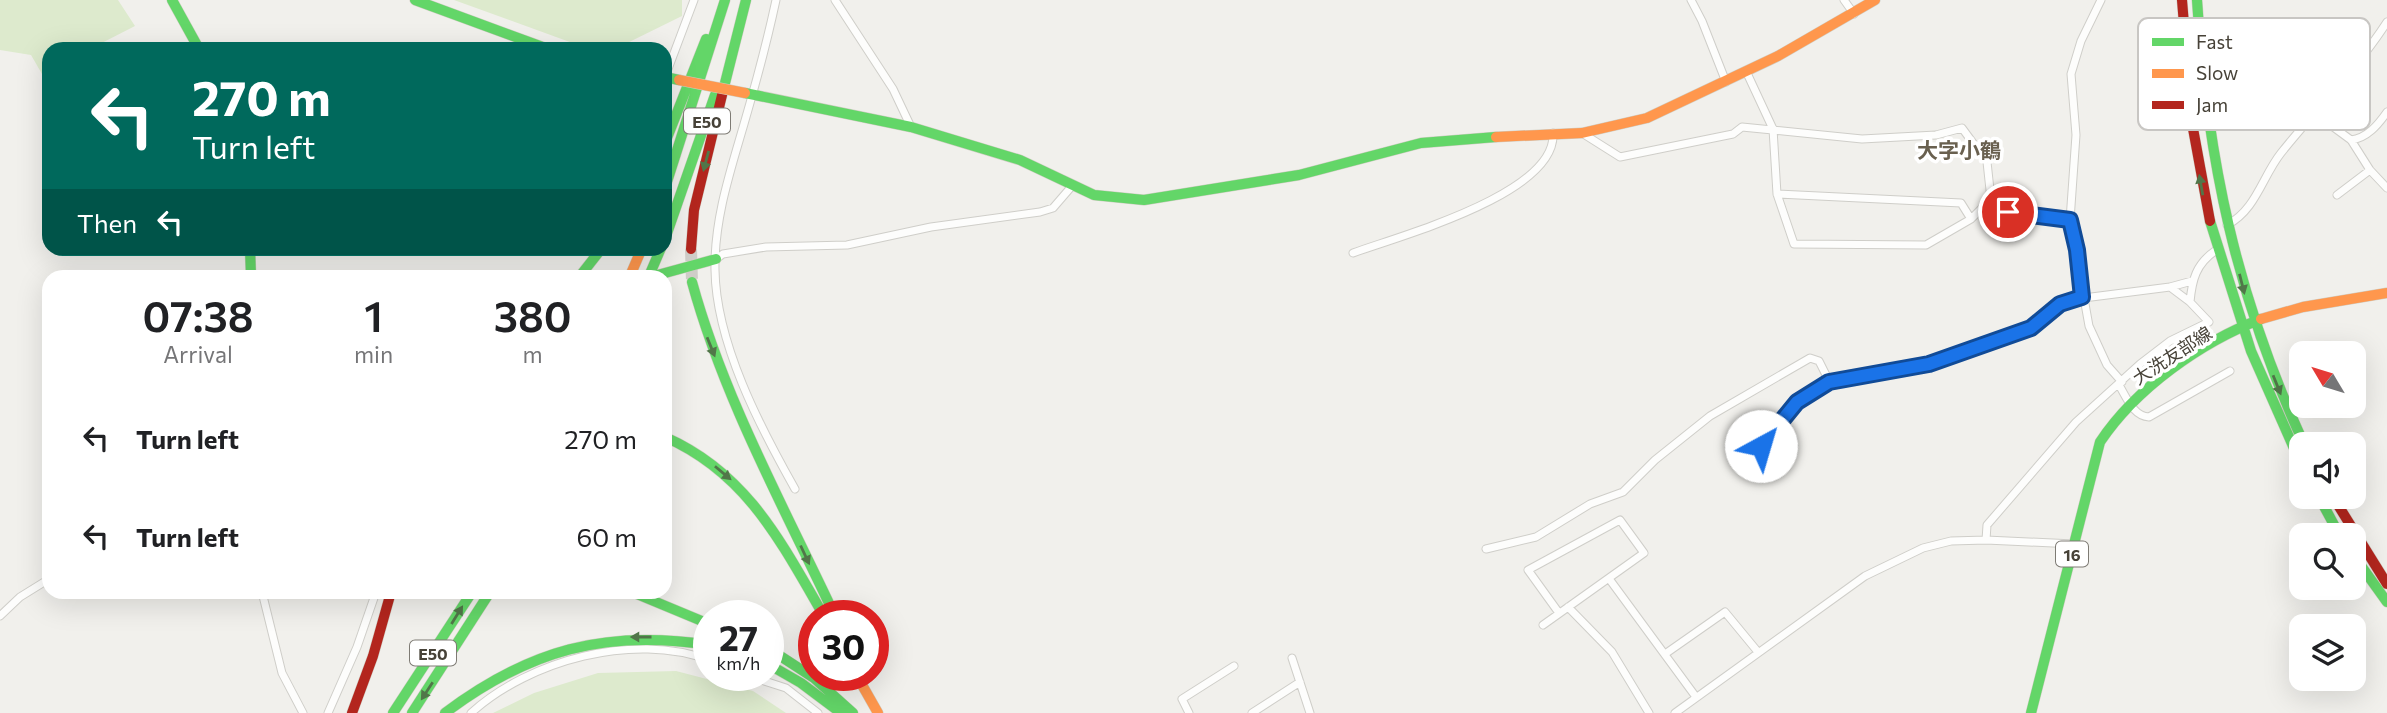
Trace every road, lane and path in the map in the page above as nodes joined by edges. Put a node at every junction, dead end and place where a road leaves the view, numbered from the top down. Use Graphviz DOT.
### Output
graph roads {
  1 [pos="172,0"];
  2 [pos="415,0"];
  3 [pos="694,0"];
  4 [pos="717,0"];
  5 [pos="725,0"];
  6 [pos="743,0"];
  7 [pos="776,0"];
  8 [pos="835,0"];
  9 [pos="1690,0"];
  10 [pos="1844,0"];
  11 [pos="1875,0"];
  12 [pos="2101,0"];
  13 [pos="2182,0"];
  14 [pos="2196,0"];
  15 [pos="1854,14"];
  16 [pos="2183,18"];
  17 [pos="2197,18"];
  18 [pos="2387,22"];
  19 [pos="195,42"];
  20 [pos="529,42"];
  21 [pos="2370,48"];
  22 [pos="672,58"];
  23 [pos="1746,71"];
  24 [pos="672,78"];
  25 [pos="1726,82"];
  26 [pos="749,94"];
  27 [pos="2387,112"];
  28 [pos="672,127"];
  29 [pos="911,127"];
  30 [pos="1773,129"];
  31 [pos="2194,130"];
  32 [pos="2208,130"];
  33 [pos="2303,130"];
  34 [pos="2338,130"];
  35 [pos="1582,133"];
  36 [pos="1553,134"];
  37 [pos="2351,140"];
  38 [pos="672,166"];
  39 [pos="2370,170"];
  40 [pos="1072,186"];
  41 [pos="2387,188"];
  42 [pos="1777,194"];
  43 [pos="2337,195"];
  44 [pos="1991,199"];
  45 [pos="1971,219"];
  46 [pos="672,220"];
  47 [pos="2070,220"];
  48 [pos="2227,225"];
  49 [pos="691,249"];
  50 [pos="2216,251"];
  51 [pos="1353,253"];
  52 [pos="596,256"];
  53 [pos="716,259"];
  54 [pos="585,270"];
  55 [pos="672,271"];
  56 [pos="2192,281"];
  57 [pos="692,282"];
  58 [pos="2170,287"];
  59 [pos="2387,293"];
  60 [pos="2082,297"];
  61 [pos="2190,302"];
  62 [pos="2255,323"];
  63 [pos="2241,330"];
  64 [pos="2230,371"];
  65 [pos="1829,382"];
  66 [pos="2121,383"];
  67 [pos="2130,403"];
  68 [pos="2299,432"];
  69 [pos="672,440"];
  70 [pos="2289,440"];
  71 [pos="1748,469"];
  72 [pos="795,489"];
  73 [pos="2340,509"];
  74 [pos="1986,540"];
  75 [pos="2074,544"];
  76 [pos="1486,549"];
  77 [pos="2366,573"];
  78 [pos="1610,580"];
  79 [pos="42,583"];
  80 [pos="2387,584"];
  81 [pos="264,599"];
  82 [pos="374,599"];
  83 [pos="389,599"];
  84 [pos="467,599"];
  85 [pos="485,599"];
  86 [pos="649,599"];
  87 [pos="814,600"];
  88 [pos="828,600"];
  89 [pos="2387,602"];
  90 [pos="1568,607"];
  91 [pos="1559,613"];
  92 [pos="0,616"];
  93 [pos="693,617"];
  94 [pos="1543,625"];
  95 [pos="693,642"];
  96 [pos="1758,652"];
  97 [pos="1665,654"];
  98 [pos="693,656"];
  99 [pos="784,658"];
  100 [pos="1292,658"];
  101 [pos="1234,666"];
  102 [pos="784,673"];
  103 [pos="1300,682"];
  104 [pos="784,687"];
  105 [pos="866,691"];
  106 [pos="873,691"];
  107 [pos="1696,697"];
  108 [pos="303,713"];
  109 [pos="328,713"];
  110 [pos="352,713"];
  111 [pos="393,713"];
  112 [pos="412,713"];
  113 [pos="445,713"];
  114 [pos="471,713"];
  115 [pos="818,713"];
  116 [pos="841,713"];
  117 [pos="853,713"];
  118 [pos="878,713"];
  119 [pos="884,713"];
  120 [pos="1189,713"];
  121 [pos="1252,713"];
  122 [pos="1310,713"];
  123 [pos="1649,713"];
  124 [pos="1675,713"];
  125 [pos="2031,713"];
  1 -- 19 [label="main road"];
  2 -- 20 [label="main road"];
  3 -- 22 [label="street"];
  4 -- 28 [label="main road"];
  5 -- 38 [label="main road, E50"];
  6 -- 46 [label="main road, E50"];
  6 -- 49 [label="main road, one-way"];
  7 -- 26 [label="street"];
  8 -- 29 [label="street"];
  9 -- 25 [label="street"];
  10 -- 15 [label="street"];
  11 -- 15 [label="main road"];
  12 -- 47 [label="street"];
  16 -- 13 [label="main road, one-way"];
  14 -- 17 [label="main road"];
  15 -- 23 [label="main road"];
  18 -- 21 [label="street"];
  23 -- 25 [label="main road"];
  23 -- 30 [label="street"];
  24 -- 26 [label="main road, bridge"];
  25 -- 35 [label="main road"];
  26 -- 29 [label="main road"];
  26 -- 53 [label="street"];
  27 -- 37 [label="street"];
  29 -- 40 [label="main road"];
  30 -- 35 [label="street"];
  30 -- 42 [label="street"];
  30 -- 44 [label="street"];
  50 -- 31 [label="main road, one-way"];
  32 -- 48 [label="main road"];
  33 -- 48 [label="street"];
  34 -- 37 [label="street"];
  35 -- 36 [label="main road"];
  36 -- 40 [label="main road"];
  36 -- 51 [label="street"];
  37 -- 39 [label="street"];
  39 -- 41 [label="street"];
  39 -- 43 [label="street"];
  40 -- 53 [label="street"];
  42 -- 45 [label="street"];
  42 -- 45 [label="street"];
  44 -- 45 [label="street"];
  44 -- 47 [label="street"];
  47 -- 60 [label="street"];
  48 -- 62 [label="main road, one-way"];
  50 -- 56 [label="street"];
  50 -- 63 [label="main road"];
  52 -- 54 [label="main road"];
  53 -- 55 [label="main road"];
  53 -- 72 [label="street"];
  56 -- 58 [label="street"];
  56 -- 61 [label="street"];
  57 -- 88 [label="main road, one-way"];
  58 -- 60 [label="street"];
  58 -- 61 [label="street"];
  59 -- 62 [label="main road, 大洗友部線 / 16"];
  60 -- 65 [label="street"];
  60 -- 66 [label="street"];
  61 -- 66 [label="street"];
  62 -- 63 [label="main road, 大洗友部線 / 16"];
  62 -- 68 [label="main road, one-way"];
  63 -- 67 [label="main road, 大洗友部線 / 16"];
  63 -- 70 [label="main road"];
  64 -- 67 [label="street"];
  65 -- 71 [label="street"];
  65 -- 76 [label="street"];
  66 -- 67 [label="street"];
  66 -- 74 [label="street"];
  67 -- 75 [label="main road, 大洗友部線 / 16"];
  69 -- 87 [label="main road, one-way"];
  73 -- 80 [label="main road"];
  74 -- 75 [label="street"];
  74 -- 96 [label="street"];
  75 -- 125 [label="main road, 大洗友部線 / 16"];
  77 -- 89 [label="main road"];
  78 -- 90 [label="street"];
  78 -- 91 [label="street"];
  78 -- 97 [label="street"];
  79 -- 92 [label="street"];
  81 -- 108 [label="street"];
  82 -- 109 [label="street"];
  83 -- 110 [label="main road"];
  111 -- 84 [label="main road, E50, one-way"];
  85 -- 112 [label="main road, E50, one-way"];
  86 -- 93 [label="main road"];
  90 -- 91 [label="street"];
  90 -- 123 [label="street"];
  91 -- 94 [label="street"];
  95 -- 113 [label="main road, one-way"];
  96 -- 97 [label="street"];
  96 -- 107 [label="street"];
  97 -- 107 [label="street"];
  98 -- 114 [label="street"];
  99 -- 117 [label="main road"];
  100 -- 103 [label="street"];
  101 -- 120 [label="street"];
  102 -- 116 [label="main road"];
  103 -- 121 [label="street"];
  103 -- 122 [label="street"];
  104 -- 115 [label="street"];
  105 -- 118 [label="main road"];
  106 -- 119 [label="main road"];
  107 -- 124 [label="street"];
}
